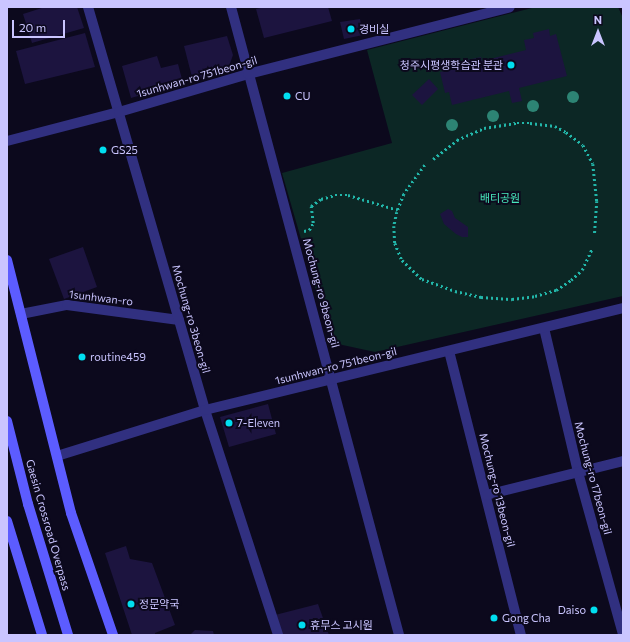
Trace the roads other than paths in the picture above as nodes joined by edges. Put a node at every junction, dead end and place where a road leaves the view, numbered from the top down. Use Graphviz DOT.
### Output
graph roads {
  1 [pos="88,7"];
  2 [pos="231,7"];
  3 [pos="510,7"];
  4 [pos="248,74"];
  5 [pos="119,112"];
  6 [pos="7,141"];
  7 [pos="7,260"];
  8 [pos="623,308"];
  9 [pos="21,314"];
  10 [pos="179,320"];
  11 [pos="544,328"];
  12 [pos="449,351"];
  13 [pos="332,380"];
  14 [pos="205,410"];
  15 [pos="7,421"];
  16 [pos="57,456"];
  17 [pos="623,461"];
  18 [pos="578,472"];
  19 [pos="486,495"];
  20 [pos="7,521"];
  21 [pos="623,634"];
  22 [pos="42,635"];
  23 [pos="68,635"];
  24 [pos="113,635"];
  25 [pos="278,635"];
  26 [pos="399,635"];
  27 [pos="521,635"];
  1 -- 5 [label="street, Mochung-ro 3beon-gil"];
  2 -- 4 [label="street, Mochung-ro 9beon-gil"];
  3 -- 4 [label="street, 1sunhwan-ro 751beon-gil"];
  4 -- 5 [label="street, 1sunhwan-ro 751beon-gil"];
  4 -- 13 [label="street, Mochung-ro 9beon-gil"];
  5 -- 6 [label="street, 1sunhwan-ro 751beon-gil"];
  5 -- 10 [label="street, Mochung-ro 3beon-gil"];
  7 -- 9 [label="main road"];
  8 -- 11 [label="street, 1sunhwan-ro 751beon-gil"];
  9 -- 10 [label="street, 1sunhwan-ro"];
  9 -- 16 [label="main road"];
  10 -- 14 [label="street, Mochung-ro 3beon-gil"];
  11 -- 12 [label="street, 1sunhwan-ro 751beon-gil"];
  11 -- 18 [label="street, Mochung-ro 17beon-gil"];
  12 -- 13 [label="street, 1sunhwan-ro 751beon-gil"];
  12 -- 19 [label="street, Mochung-ro 13beon-gil"];
  13 -- 14 [label="street, 1sunhwan-ro 751beon-gil"];
  13 -- 26 [label="street, Mochung-ro 9beon-gil"];
  14 -- 16 [label="street, 1sunhwan-ro 751beon-gil"];
  14 -- 25 [label="street, Mochung-ro 3beon-gil"];
  15 -- 23 [label="main road, Gaesin Crossroad Overpass"];
  16 -- 24 [label="main road"];
  17 -- 18 [label="street"];
  18 -- 19 [label="street"];
  18 -- 21 [label="street, Mochung-ro 17beon-gil"];
  19 -- 27 [label="street, Mochung-ro 13beon-gil"];
  20 -- 22 [label="main road"];
}
